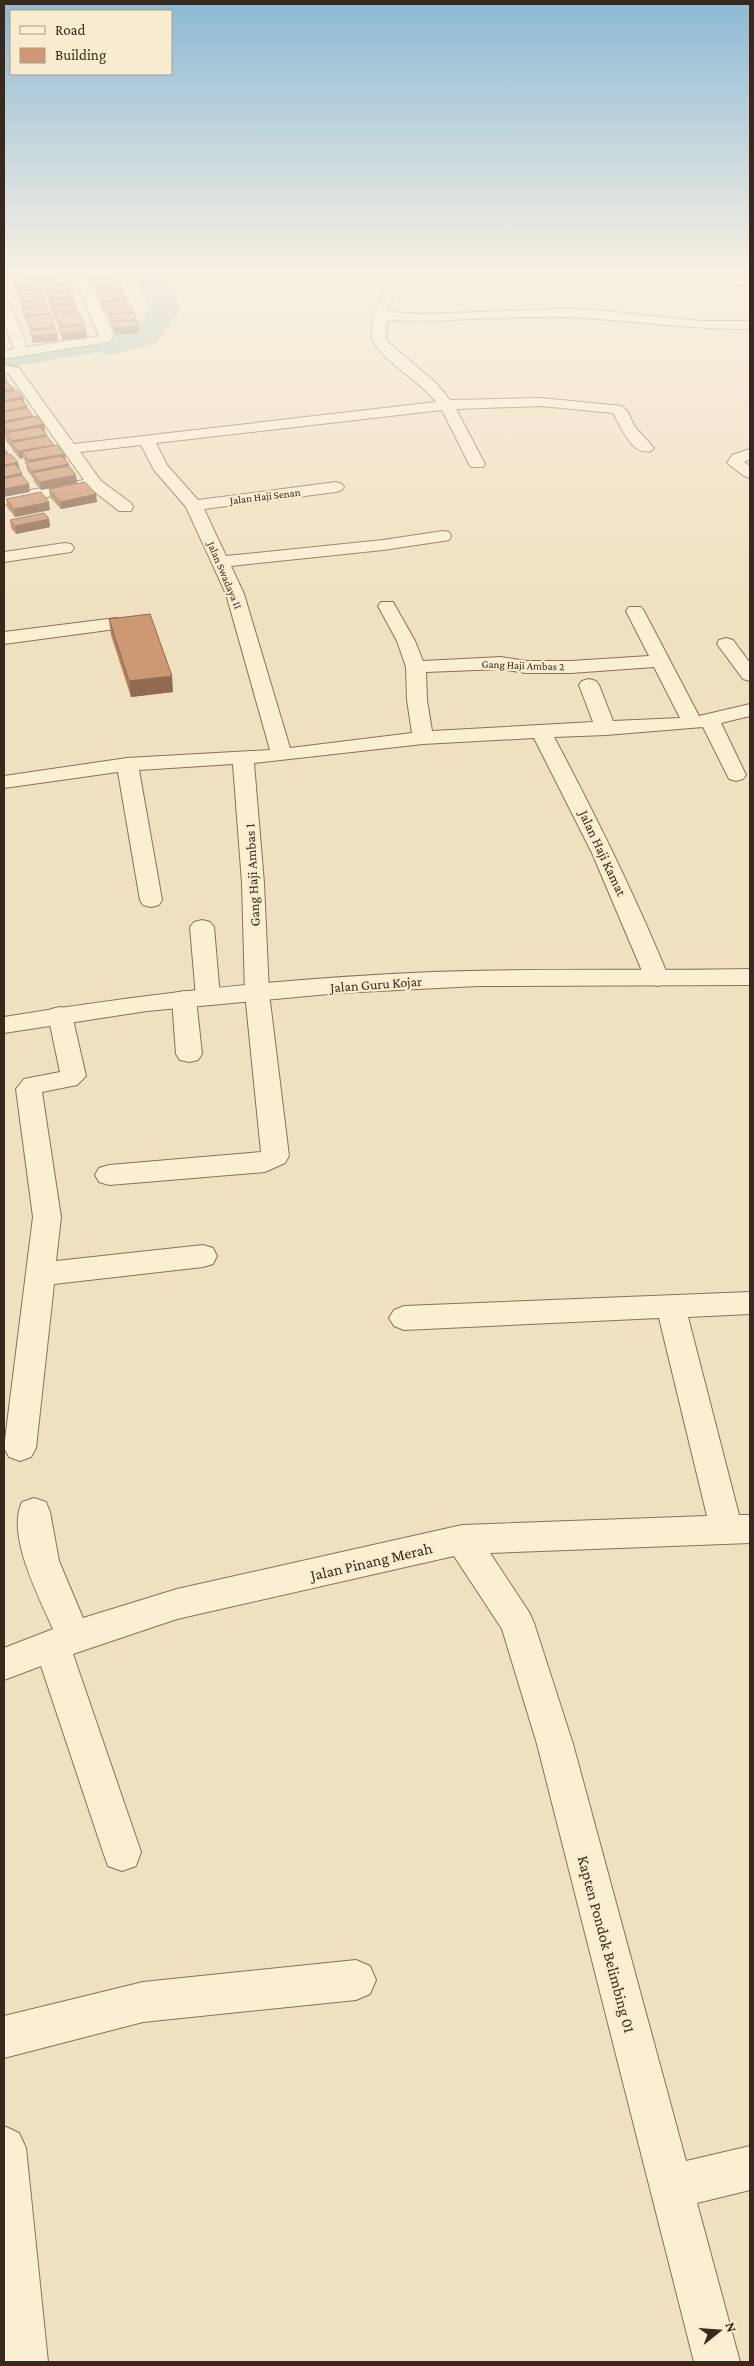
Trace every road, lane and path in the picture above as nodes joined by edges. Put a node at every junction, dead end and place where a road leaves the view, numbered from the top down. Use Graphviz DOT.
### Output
graph roads {
  1 [pos="18,382"];
  2 [pos="426,382"];
  3 [pos="446,405"];
  4 [pos="146,439"];
  5 [pos="646,448"];
  6 [pos="69,449"];
  7 [pos="750,454"];
  8 [pos="477,464"];
  9 [pos="750,473"];
  10 [pos="95,484"];
  11 [pos="336,487"];
  12 [pos="4,500"];
  13 [pos="194,505"];
  14 [pos="125,507"];
  15 [pos="443,536"];
  16 [pos="65,548"];
  17 [pos="4,558"];
  18 [pos="221,562"];
  19 [pos="388,606"];
  20 [pos="635,611"];
  21 [pos="116,624"];
  22 [pos="4,638"];
  23 [pos="726,644"];
  24 [pos="660,661"];
  25 [pos="416,667"];
  26 [pos="750,675"];
  27 [pos="590,685"];
  28 [pos="750,710"];
  29 [pos="701,721"];
  30 [pos="606,729"];
  31 [pos="540,731"];
  32 [pos="424,738"];
  33 [pos="282,755"];
  34 [pos="243,756"];
  35 [pos="127,764"];
  36 [pos="736,775"];
  37 [pos="4,782"];
  38 [pos="151,900"];
  39 [pos="202,927"];
  40 [pos="750,977"];
  41 [pos="658,978"];
  42 [pos="257,993"];
  43 [pos="208,997"];
  44 [pos="184,999"];
  45 [pos="60,1015"];
  46 [pos="4,1025"];
  47 [pos="189,1054"];
  48 [pos="109,1174"];
  49 [pos="203,1256"];
  50 [pos="40,1274"];
  51 [pos="750,1303"];
  52 [pos="671,1307"];
  53 [pos="404,1318"];
  54 [pos="20,1448"];
  55 [pos="34,1512"];
  56 [pos="739,1530"];
  57 [pos="462,1540"];
  58 [pos="63,1641"];
  59 [pos="4,1664"];
  60 [pos="122,1852"];
  61 [pos="356,1980"];
  62 [pos="4,2037"];
  63 [pos="4,2148"];
  64 [pos="750,2168"];
  65 [pos="671,2187"];
  66 [pos="25,2362"];
  67 [pos="717,2362"];
  1 -- 6 [label="street"];
  2 -- 3 [label="street"];
  3 -- 4 [label="street"];
  3 -- 5 [label="street"];
  3 -- 8 [label="street"];
  4 -- 6 [label="street"];
  4 -- 13 [label="street, Jalan Swadaya II"];
  6 -- 10 [label="street"];
  7 -- 9 [label="street"];
  10 -- 12 [label="street"];
  10 -- 14 [label="street"];
  11 -- 13 [label="street, Jalan Haji Senan"];
  13 -- 18 [label="street, Jalan Swadaya II"];
  15 -- 18 [label="street"];
  16 -- 17 [label="street"];
  18 -- 33 [label="street, Jalan Swadaya II"];
  19 -- 25 [label="street"];
  20 -- 24 [label="street"];
  21 -- 22 [label="street"];
  23 -- 26 [label="street"];
  24 -- 25 [label="street, Gang Haji Ambas 2"];
  24 -- 29 [label="street"];
  25 -- 32 [label="street"];
  27 -- 30 [label="street"];
  28 -- 29 [label="street"];
  29 -- 30 [label="street"];
  29 -- 36 [label="street"];
  30 -- 31 [label="street"];
  31 -- 32 [label="street"];
  31 -- 41 [label="street, Jalan Haji Kamat"];
  32 -- 33 [label="street"];
  33 -- 34 [label="street"];
  34 -- 35 [label="street"];
  34 -- 42 [label="street, Gang Haji Ambas 1"];
  35 -- 37 [label="street"];
  35 -- 38 [label="street"];
  39 -- 43 [label="street"];
  40 -- 41 [label="street, Jalan Guru Kojar"];
  41 -- 42 [label="street, Jalan Guru Kojar"];
  42 -- 43 [label="street, Jalan Guru Kojar"];
  42 -- 48 [label="street, Gang Haji Ambas 1"];
  43 -- 44 [label="street, Jalan Guru Kojar"];
  44 -- 45 [label="street, Jalan Guru Kojar"];
  44 -- 47 [label="street"];
  45 -- 46 [label="street, Jalan Guru Kojar"];
  45 -- 50 [label="street"];
  49 -- 50 [label="street"];
  50 -- 54 [label="street"];
  51 -- 52 [label="street"];
  52 -- 53 [label="street"];
  52 -- 56 [label="street"];
  55 -- 58 [label="street"];
  56 -- 57 [label="street, Jalan Pinang Merah"];
  57 -- 58 [label="street, Jalan Pinang Merah"];
  57 -- 65 [label="street, Kapten Pondok Belimbing 01"];
  58 -- 59 [label="street, Jalan Pinang Merah"];
  58 -- 60 [label="street"];
  61 -- 62 [label="street"];
  63 -- 66 [label="street"];
  64 -- 65 [label="street"];
  65 -- 67 [label="street, Kapten Pondok Belimbing 01"];
}
